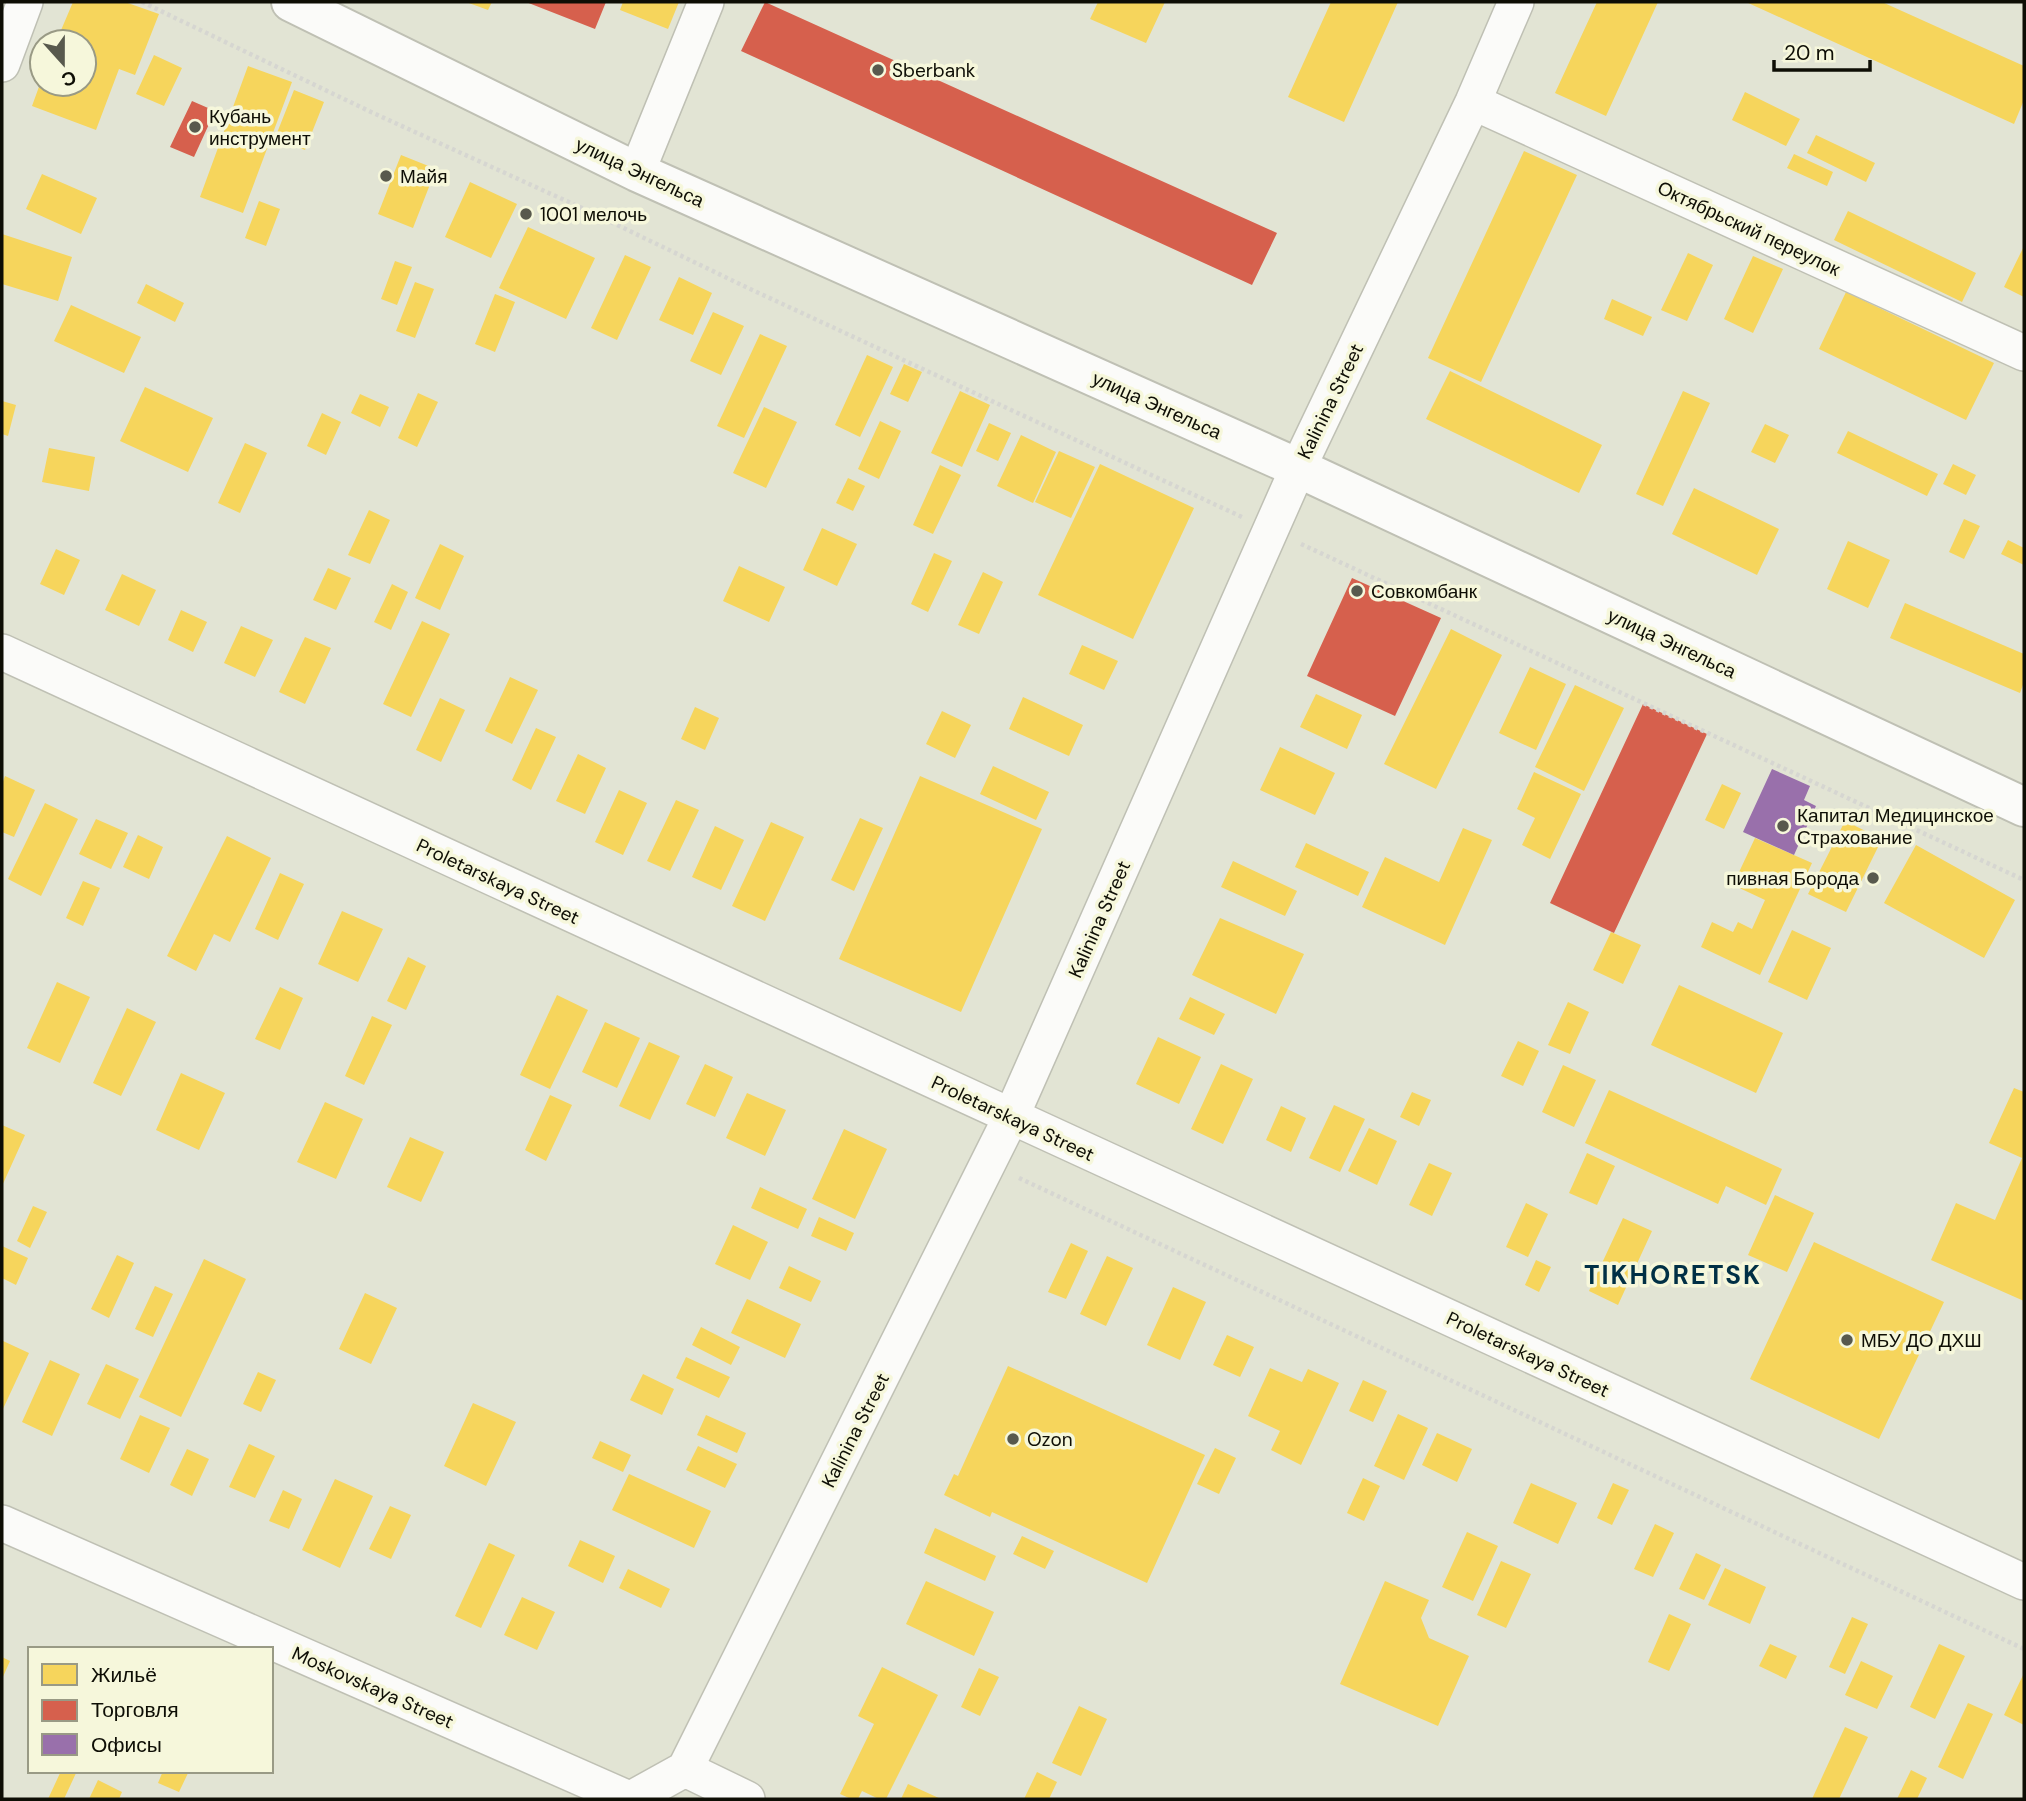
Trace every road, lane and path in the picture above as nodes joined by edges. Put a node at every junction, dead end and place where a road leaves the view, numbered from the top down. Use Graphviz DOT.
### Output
graph roads {
  1 [pos="25,2"];
  2 [pos="142,2"];
  3 [pos="291,2"];
  4 [pos="706,2"];
  5 [pos="1516,2"];
  6 [pos="2,64"];
  7 [pos="1473,102"];
  8 [pos="637,172"];
  9 [pos="2024,353"];
  10 [pos="1298,468"];
  11 [pos="1271,530"];
  12 [pos="2,652"];
  13 [pos="2024,807"];
  14 [pos="2024,880"];
  15 [pos="1011,1117"];
  16 [pos="1019,1178"];
  17 [pos="2,1523"];
  18 [pos="2024,1582"];
  19 [pos="2024,1649"];
  20 [pos="685,1769"];
  21 [pos="630,1799"];
  22 [pos="747,1799"];
  1 -- 6 [label="street"];
  2 -- 11 [label="path"];
  3 -- 8 [label="main road, улица Энгельса"];
  4 -- 8 [label="street"];
  5 -- 7 [label="street, Kalinina Street"];
  7 -- 9 [label="street, Октябрьский переулок"];
  7 -- 10 [label="street, Kalinina Street"];
  8 -- 10 [label="main road, улица Энгельса"];
  10 -- 11 [label="street, Kalinina Street"];
  10 -- 13 [label="main road, улица Энгельса"];
  11 -- 14 [label="path"];
  11 -- 15 [label="street, Kalinina Street"];
  12 -- 15 [label="street, Proletarskaya Street"];
  15 -- 18 [label="street, Proletarskaya Street"];
  15 -- 20 [label="street, Kalinina Street"];
  16 -- 19 [label="path"];
  17 -- 21 [label="street, Moskovskaya Street"];
  20 -- 21 [label="street"];
  20 -- 22 [label="street"];
}
